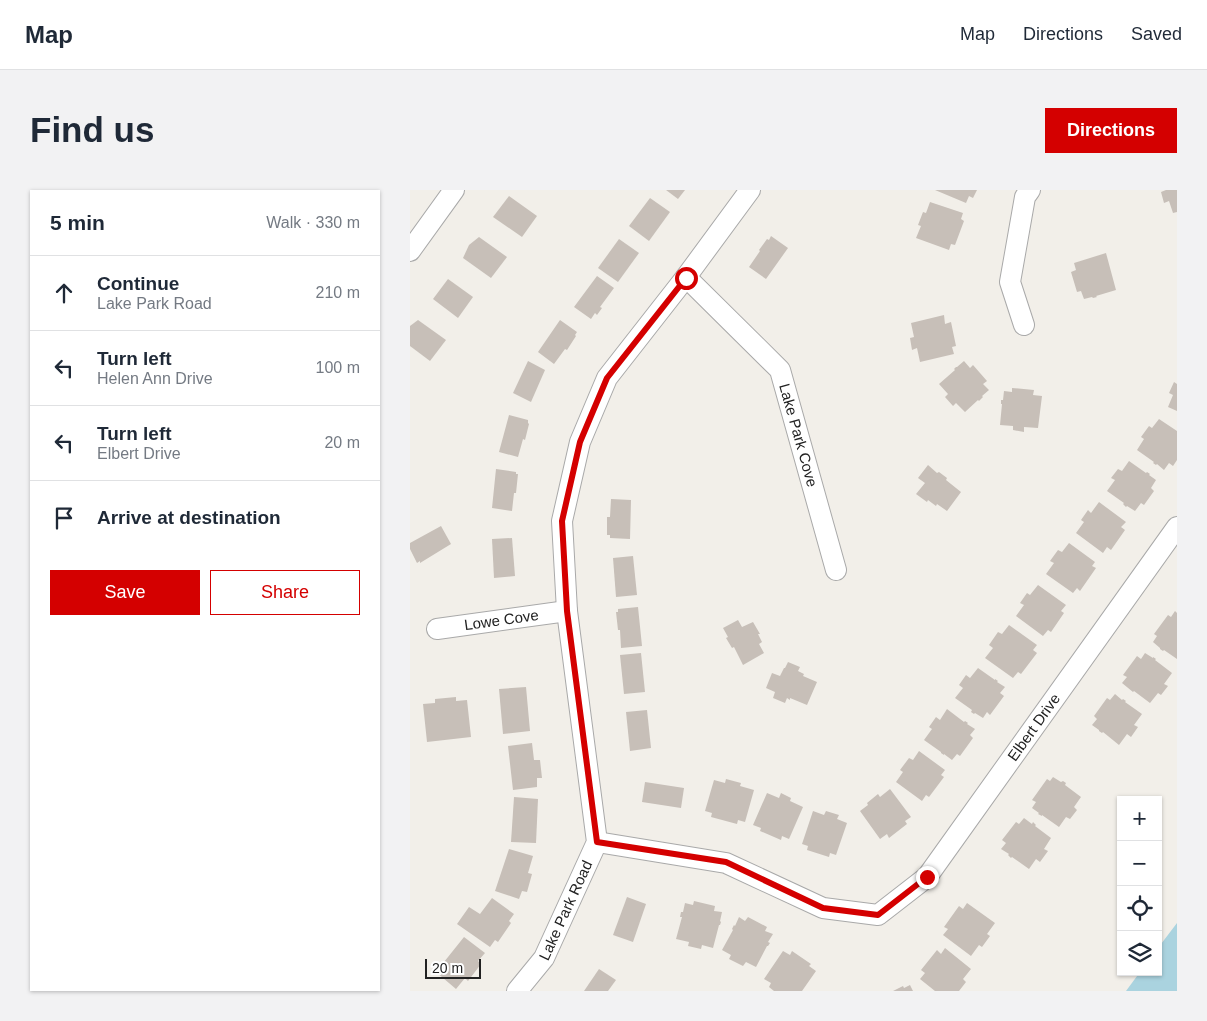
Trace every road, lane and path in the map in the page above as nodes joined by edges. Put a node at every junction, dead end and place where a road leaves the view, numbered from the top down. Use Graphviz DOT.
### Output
graph roads {
  1 [pos="454,190"];
  2 [pos="750,190"];
  3 [pos="1030,190"];
  4 [pos="410,251"];
  5 [pos="686,278"];
  6 [pos="1024,325"];
  7 [pos="1177,527"];
  8 [pos="836,570"];
  9 [pos="567,611"];
  10 [pos="436,629"];
  11 [pos="597,842"];
  12 [pos="517,991"];
  1 -- 4 [label="street"];
  2 -- 5 [label="street, Lake Park Road"];
  3 -- 6 [label="street"];
  5 -- 8 [label="street, Lake Park Cove"];
  5 -- 9 [label="street, Lake Park Road"];
  7 -- 11 [label="street, Elbert Drive"];
  9 -- 10 [label="street, Lowe Cove"];
  9 -- 11 [label="street, Lake Park Road"];
  11 -- 12 [label="street, Lake Park Road"];
}
